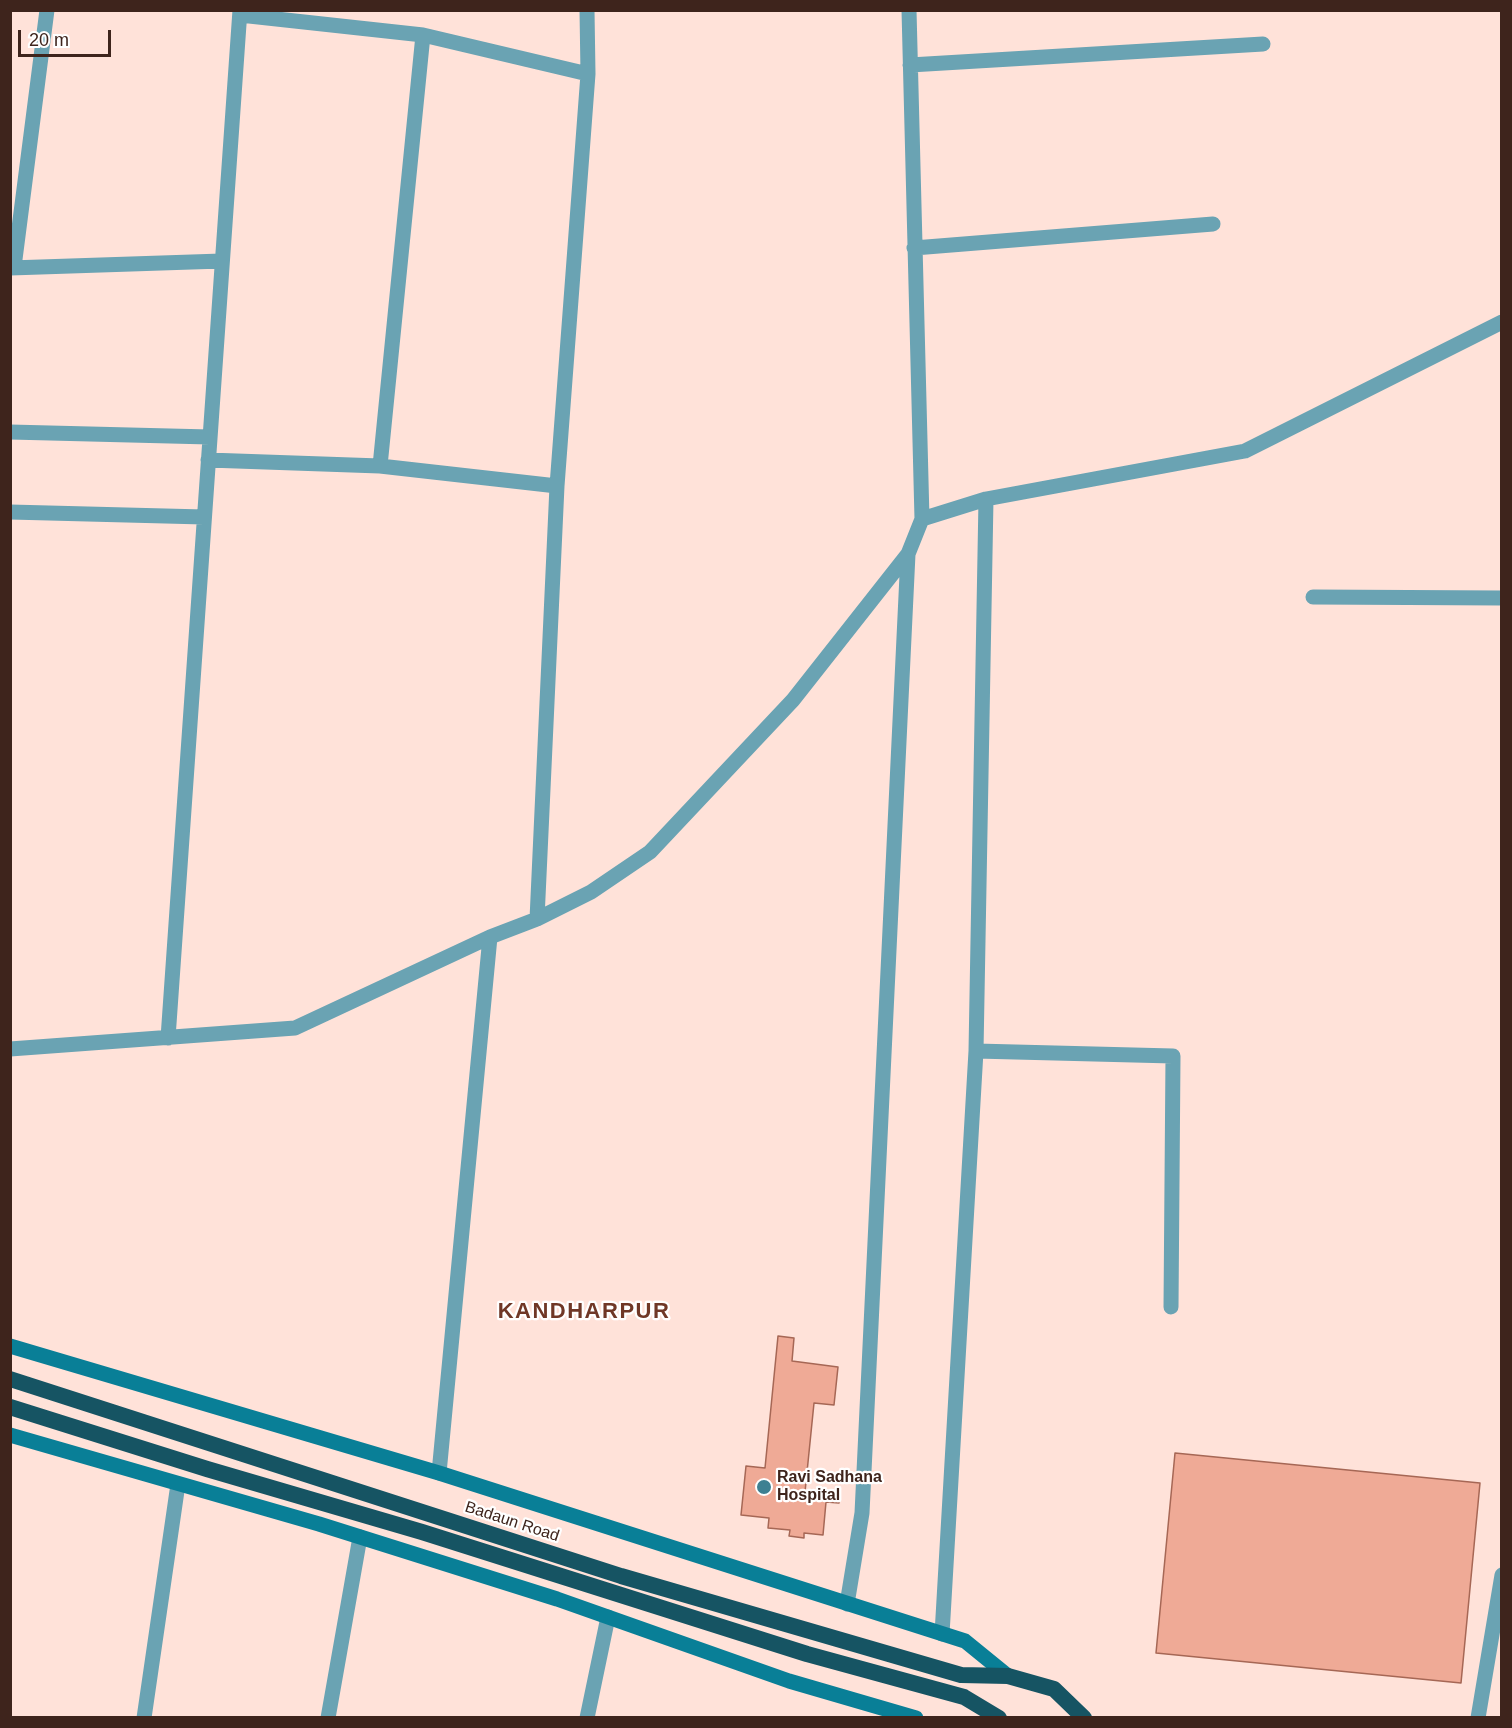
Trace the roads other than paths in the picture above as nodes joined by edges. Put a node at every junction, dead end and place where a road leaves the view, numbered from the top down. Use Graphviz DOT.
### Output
graph roads {
  1 [pos="46,10"];
  2 [pos="587,10"];
  3 [pos="909,10"];
  4 [pos="240,13"];
  5 [pos="423,34"];
  6 [pos="1263,44"];
  7 [pos="910,65"];
  8 [pos="588,74"];
  9 [pos="1213,224"];
  10 [pos="914,248"];
  11 [pos="222,261"];
  12 [pos="12,268"];
  13 [pos="1502,322"];
  14 [pos="10,432"];
  15 [pos="210,437"];
  16 [pos="208,460"];
  17 [pos="380,466"];
  18 [pos="557,486"];
  19 [pos="986,499"];
  20 [pos="10,512"];
  21 [pos="204,517"];
  22 [pos="922,519"];
  23 [pos="908,554"];
  24 [pos="1313,597"];
  25 [pos="1502,598"];
  26 [pos="537,919"];
  27 [pos="490,938"];
  28 [pos="168,1038"];
  29 [pos="10,1049"];
  30 [pos="976,1051"];
  31 [pos="1171,1308"];
  32 [pos="10,1346"];
  33 [pos="10,1379"];
  34 [pos="10,1407"];
  35 [pos="10,1435"];
  36 [pos="439,1473"];
  37 [pos="178,1484"];
  38 [pos="360,1537"];
  39 [pos="1502,1575"];
  40 [pos="847,1604"];
  41 [pos="608,1617"];
  42 [pos="942,1634"];
  43 [pos="1008,1676"];
  44 [pos="144,1718"];
  45 [pos="328,1718"];
  46 [pos="587,1718"];
  47 [pos="916,1718"];
  48 [pos="999,1718"];
  49 [pos="1084,1718"];
  50 [pos="1478,1718"];
  1 -- 12 [label="street"];
  2 -- 8 [label="street"];
  3 -- 7 [label="street"];
  4 -- 5 [label="street"];
  4 -- 11 [label="street"];
  5 -- 8 [label="street"];
  5 -- 17 [label="street"];
  6 -- 7 [label="street"];
  7 -- 10 [label="street"];
  8 -- 18 [label="street"];
  9 -- 10 [label="street"];
  10 -- 22 [label="street"];
  11 -- 12 [label="street"];
  11 -- 15 [label="street"];
  13 -- 19 [label="street"];
  14 -- 15 [label="street"];
  15 -- 16 [label="street"];
  16 -- 17 [label="street"];
  16 -- 21 [label="street"];
  17 -- 18 [label="street"];
  18 -- 26 [label="street"];
  19 -- 22 [label="street"];
  19 -- 30 [label="street"];
  20 -- 21 [label="street"];
  21 -- 28 [label="street"];
  22 -- 23 [label="street"];
  23 -- 26 [label="street"];
  23 -- 40 [label="street"];
  24 -- 25 [label="street"];
  26 -- 27 [label="street"];
  27 -- 28 [label="street"];
  27 -- 36 [label="street"];
  28 -- 29 [label="street"];
  30 -- 31 [label="street"];
  30 -- 42 [label="street"];
  32 -- 36 [label="main road"];
  33 -- 43 [label="highway, Badaun Road"];
  34 -- 48 [label="highway"];
  35 -- 37 [label="main road"];
  36 -- 40 [label="main road"];
  37 -- 38 [label="main road"];
  37 -- 44 [label="street"];
  38 -- 41 [label="main road"];
  38 -- 45 [label="street"];
  39 -- 50 [label="street"];
  40 -- 42 [label="main road"];
  41 -- 46 [label="street"];
  41 -- 47 [label="main road"];
  42 -- 43 [label="main road"];
  43 -- 49 [label="highway, Badaun Road"];
}
